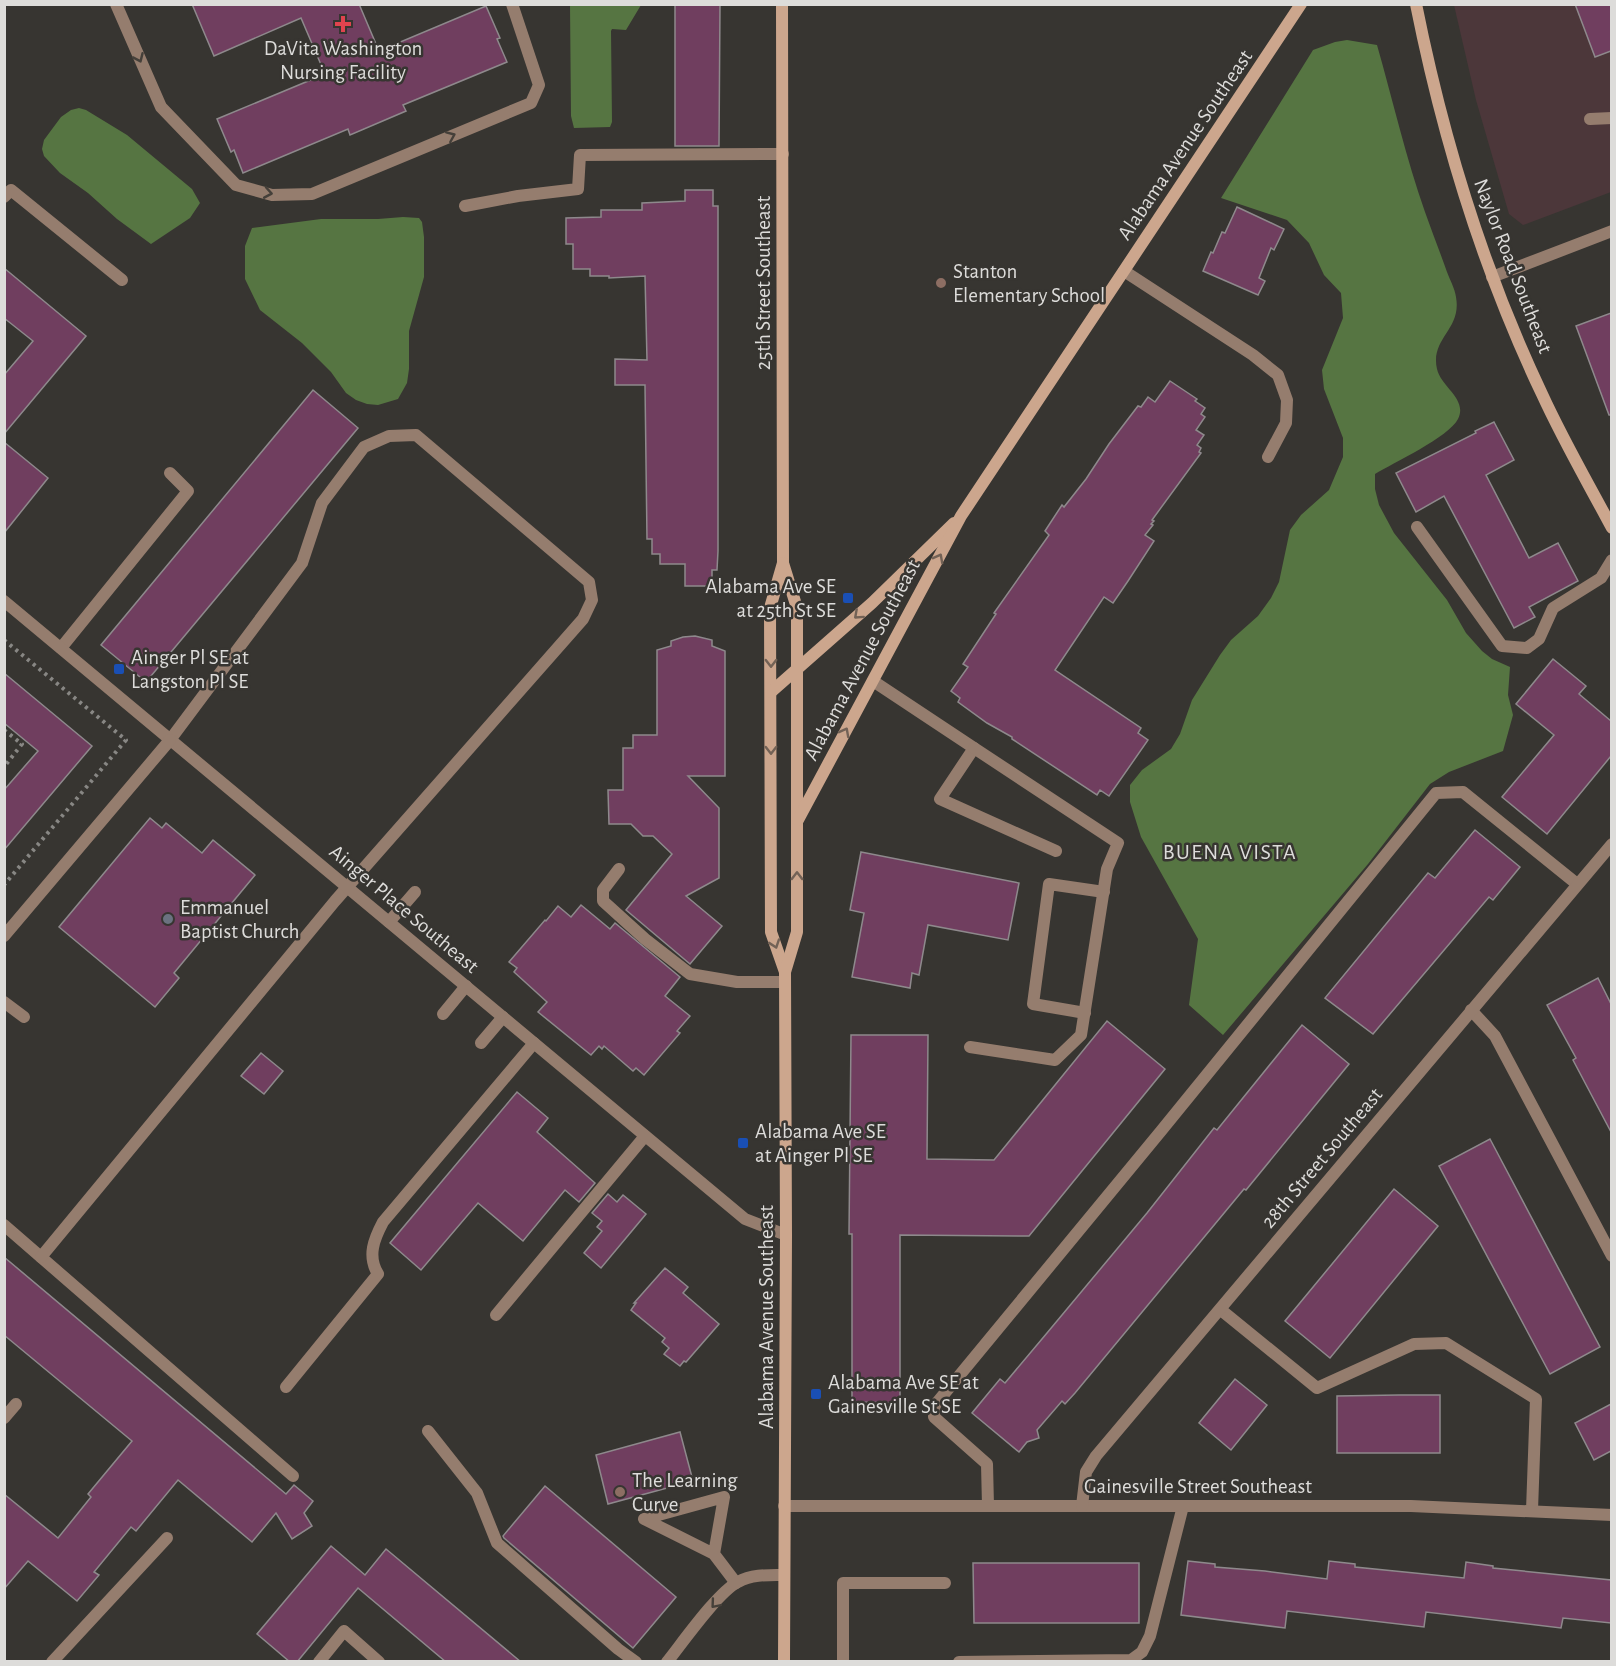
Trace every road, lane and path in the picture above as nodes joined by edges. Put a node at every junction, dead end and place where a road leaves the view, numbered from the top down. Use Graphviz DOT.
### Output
graph roads {
  1 [pos="116,4"];
  2 [pos="512,4"];
  3 [pos="782,4"];
  4 [pos="1301,4"];
  5 [pos="1416,4"];
  6 [pos="1611,118"];
  7 [pos="1590,119"];
  8 [pos="783,154"];
  9 [pos="4,197"];
  10 [pos="465,206"];
  11 [pos="1611,231"];
  12 [pos="1124,271"];
  13 [pos="1492,276"];
  14 [pos="122,280"];
  15 [pos="1268,457"];
  16 [pos="170,473"];
  17 [pos="961,516"];
  18 [pos="1417,526"];
  19 [pos="1611,528"];
  20 [pos="1611,560"];
  21 [pos="783,563"];
  22 [pos="6,605"];
  23 [pos="4,640"];
  24 [pos="61,648"];
  25 [pos="798,668"];
  26 [pos="873,681"];
  27 [pos="771,692"];
  28 [pos="4,730"];
  29 [pos="170,740"];
  30 [pos="974,748"];
  31 [pos="4,767"];
  32 [pos="798,821"];
  33 [pos="1611,844"];
  34 [pos="1056,851"];
  35 [pos="619,869"];
  36 [pos="1577,884"];
  37 [pos="4,885"];
  38 [pos="347,887"];
  39 [pos="415,892"];
  40 [pos="1104,892"];
  41 [pos="389,922"];
  42 [pos="4,936"];
  43 [pos="785,977"];
  44 [pos="466,986"];
  45 [pos="4,1002"];
  46 [pos="1472,1010"];
  47 [pos="1085,1013"];
  48 [pos="443,1014"];
  49 [pos="24,1017"];
  50 [pos="503,1017"];
  51 [pos="481,1043"];
  52 [pos="534,1043"];
  53 [pos="970,1047"];
  54 [pos="645,1136"];
  55 [pos="4,1226"];
  56 [pos="786,1235"];
  57 [pos="1611,1256"];
  58 [pos="41,1257"];
  59 [pos="1221,1310"];
  60 [pos="496,1315"];
  61 [pos="286,1387"];
  62 [pos="16,1404"];
  63 [pos="4,1418"];
  64 [pos="428,1431"];
  65 [pos="293,1476"];
  66 [pos="784,1506"];
  67 [pos="988,1506"];
  68 [pos="1082,1506"];
  69 [pos="1183,1506"];
  70 [pos="1532,1510"];
  71 [pos="1611,1515"];
  72 [pos="167,1538"];
  73 [pos="714,1554"];
  74 [pos="784,1575"];
  75 [pos="736,1582"];
  76 [pos="945,1583"];
  77 [pos="52,1662"];
  78 [pos="319,1662"];
  79 [pos="379,1662"];
  80 [pos="636,1662"];
  81 [pos="667,1662"];
  82 [pos="784,1662"];
  83 [pos="843,1662"];
  84 [pos="959,1662"];
  1 -- 2 [label="street, one-way"];
  3 -- 8 [label="main road, 25th Street Southeast"];
  4 -- 12 [label="main road, Alabama Avenue Southeast"];
  5 -- 13 [label="main road, Naylor Road Southeast"];
  6 -- 7 [label="street"];
  8 -- 10 [label="street"];
  8 -- 21 [label="main road, 25th Street Southeast"];
  9 -- 14 [label="street"];
  11 -- 13 [label="street"];
  12 -- 15 [label="street"];
  12 -- 17 [label="main road, Alabama Avenue Southeast"];
  13 -- 19 [label="main road, Naylor Road Southeast"];
  16 -- 24 [label="street"];
  17 -- 25 [label="main road, Alabama Avenue Southeast, one-way"];
  26 -- 17 [label="main road, Alabama Avenue Southeast, one-way"];
  18 -- 20 [label="street"];
  21 -- 25 [label="main road, 25th Street Southeast"];
  21 -- 27 [label="main road, 25th Street Southeast, one-way"];
  22 -- 24 [label="street, Ainger Place Southeast"];
  23 -- 37 [label="path"];
  24 -- 29 [label="street, Ainger Place Southeast"];
  25 -- 27 [label="main road, Alabama Avenue Southeast"];
  25 -- 32 [label="main road, Alabama Avenue Southeast"];
  26 -- 30 [label="street"];
  32 -- 26 [label="main road, Alabama Avenue Southeast, one-way"];
  27 -- 43 [label="main road, Alabama Avenue Southeast, one-way"];
  28 -- 31 [label="path"];
  29 -- 38 [label="street, Ainger Place Southeast"];
  29 -- 38 [label="street"];
  29 -- 42 [label="street"];
  30 -- 34 [label="street"];
  30 -- 40 [label="street"];
  43 -- 32 [label="main road, Alabama Avenue Southeast, one-way"];
  33 -- 36 [label="street, 28th Street Southeast"];
  35 -- 43 [label="street"];
  36 -- 46 [label="street, 28th Street Southeast"];
  36 -- 67 [label="street"];
  38 -- 41 [label="street, Ainger Place Southeast"];
  38 -- 58 [label="street"];
  39 -- 41 [label="street"];
  40 -- 47 [label="street"];
  40 -- 47 [label="street"];
  41 -- 44 [label="street, Ainger Place Southeast"];
  43 -- 56 [label="main road, Alabama Avenue Southeast"];
  44 -- 48 [label="street"];
  44 -- 50 [label="street, Ainger Place Southeast"];
  45 -- 49 [label="street"];
  46 -- 57 [label="street"];
  46 -- 59 [label="street, 28th Street Southeast"];
  47 -- 53 [label="street"];
  50 -- 51 [label="street"];
  50 -- 52 [label="street, Ainger Place Southeast"];
  52 -- 54 [label="street, Ainger Place Southeast"];
  52 -- 61 [label="street"];
  54 -- 56 [label="street, Ainger Place Southeast"];
  54 -- 60 [label="street"];
  55 -- 58 [label="street"];
  56 -- 66 [label="main road, Alabama Avenue Southeast"];
  58 -- 65 [label="street"];
  59 -- 68 [label="street, 28th Street Southeast"];
  59 -- 70 [label="street"];
  62 -- 63 [label="street"];
  64 -- 80 [label="street"];
  66 -- 67 [label="street, Gainesville Street Southeast"];
  66 -- 74 [label="main road, Alabama Avenue Southeast"];
  67 -- 68 [label="street, Gainesville Street Southeast"];
  68 -- 69 [label="street, Gainesville Street Southeast"];
  69 -- 70 [label="street, Gainesville Street Southeast"];
  69 -- 84 [label="street"];
  70 -- 71 [label="street, Gainesville Street Southeast"];
  72 -- 77 [label="street"];
  73 -- 73 [label="street"];
  73 -- 75 [label="street"];
  74 -- 75 [label="street"];
  74 -- 82 [label="main road, Alabama Avenue Southeast"];
  75 -- 81 [label="street, one-way"];
  76 -- 83 [label="street"];
  78 -- 79 [label="street"];
}
